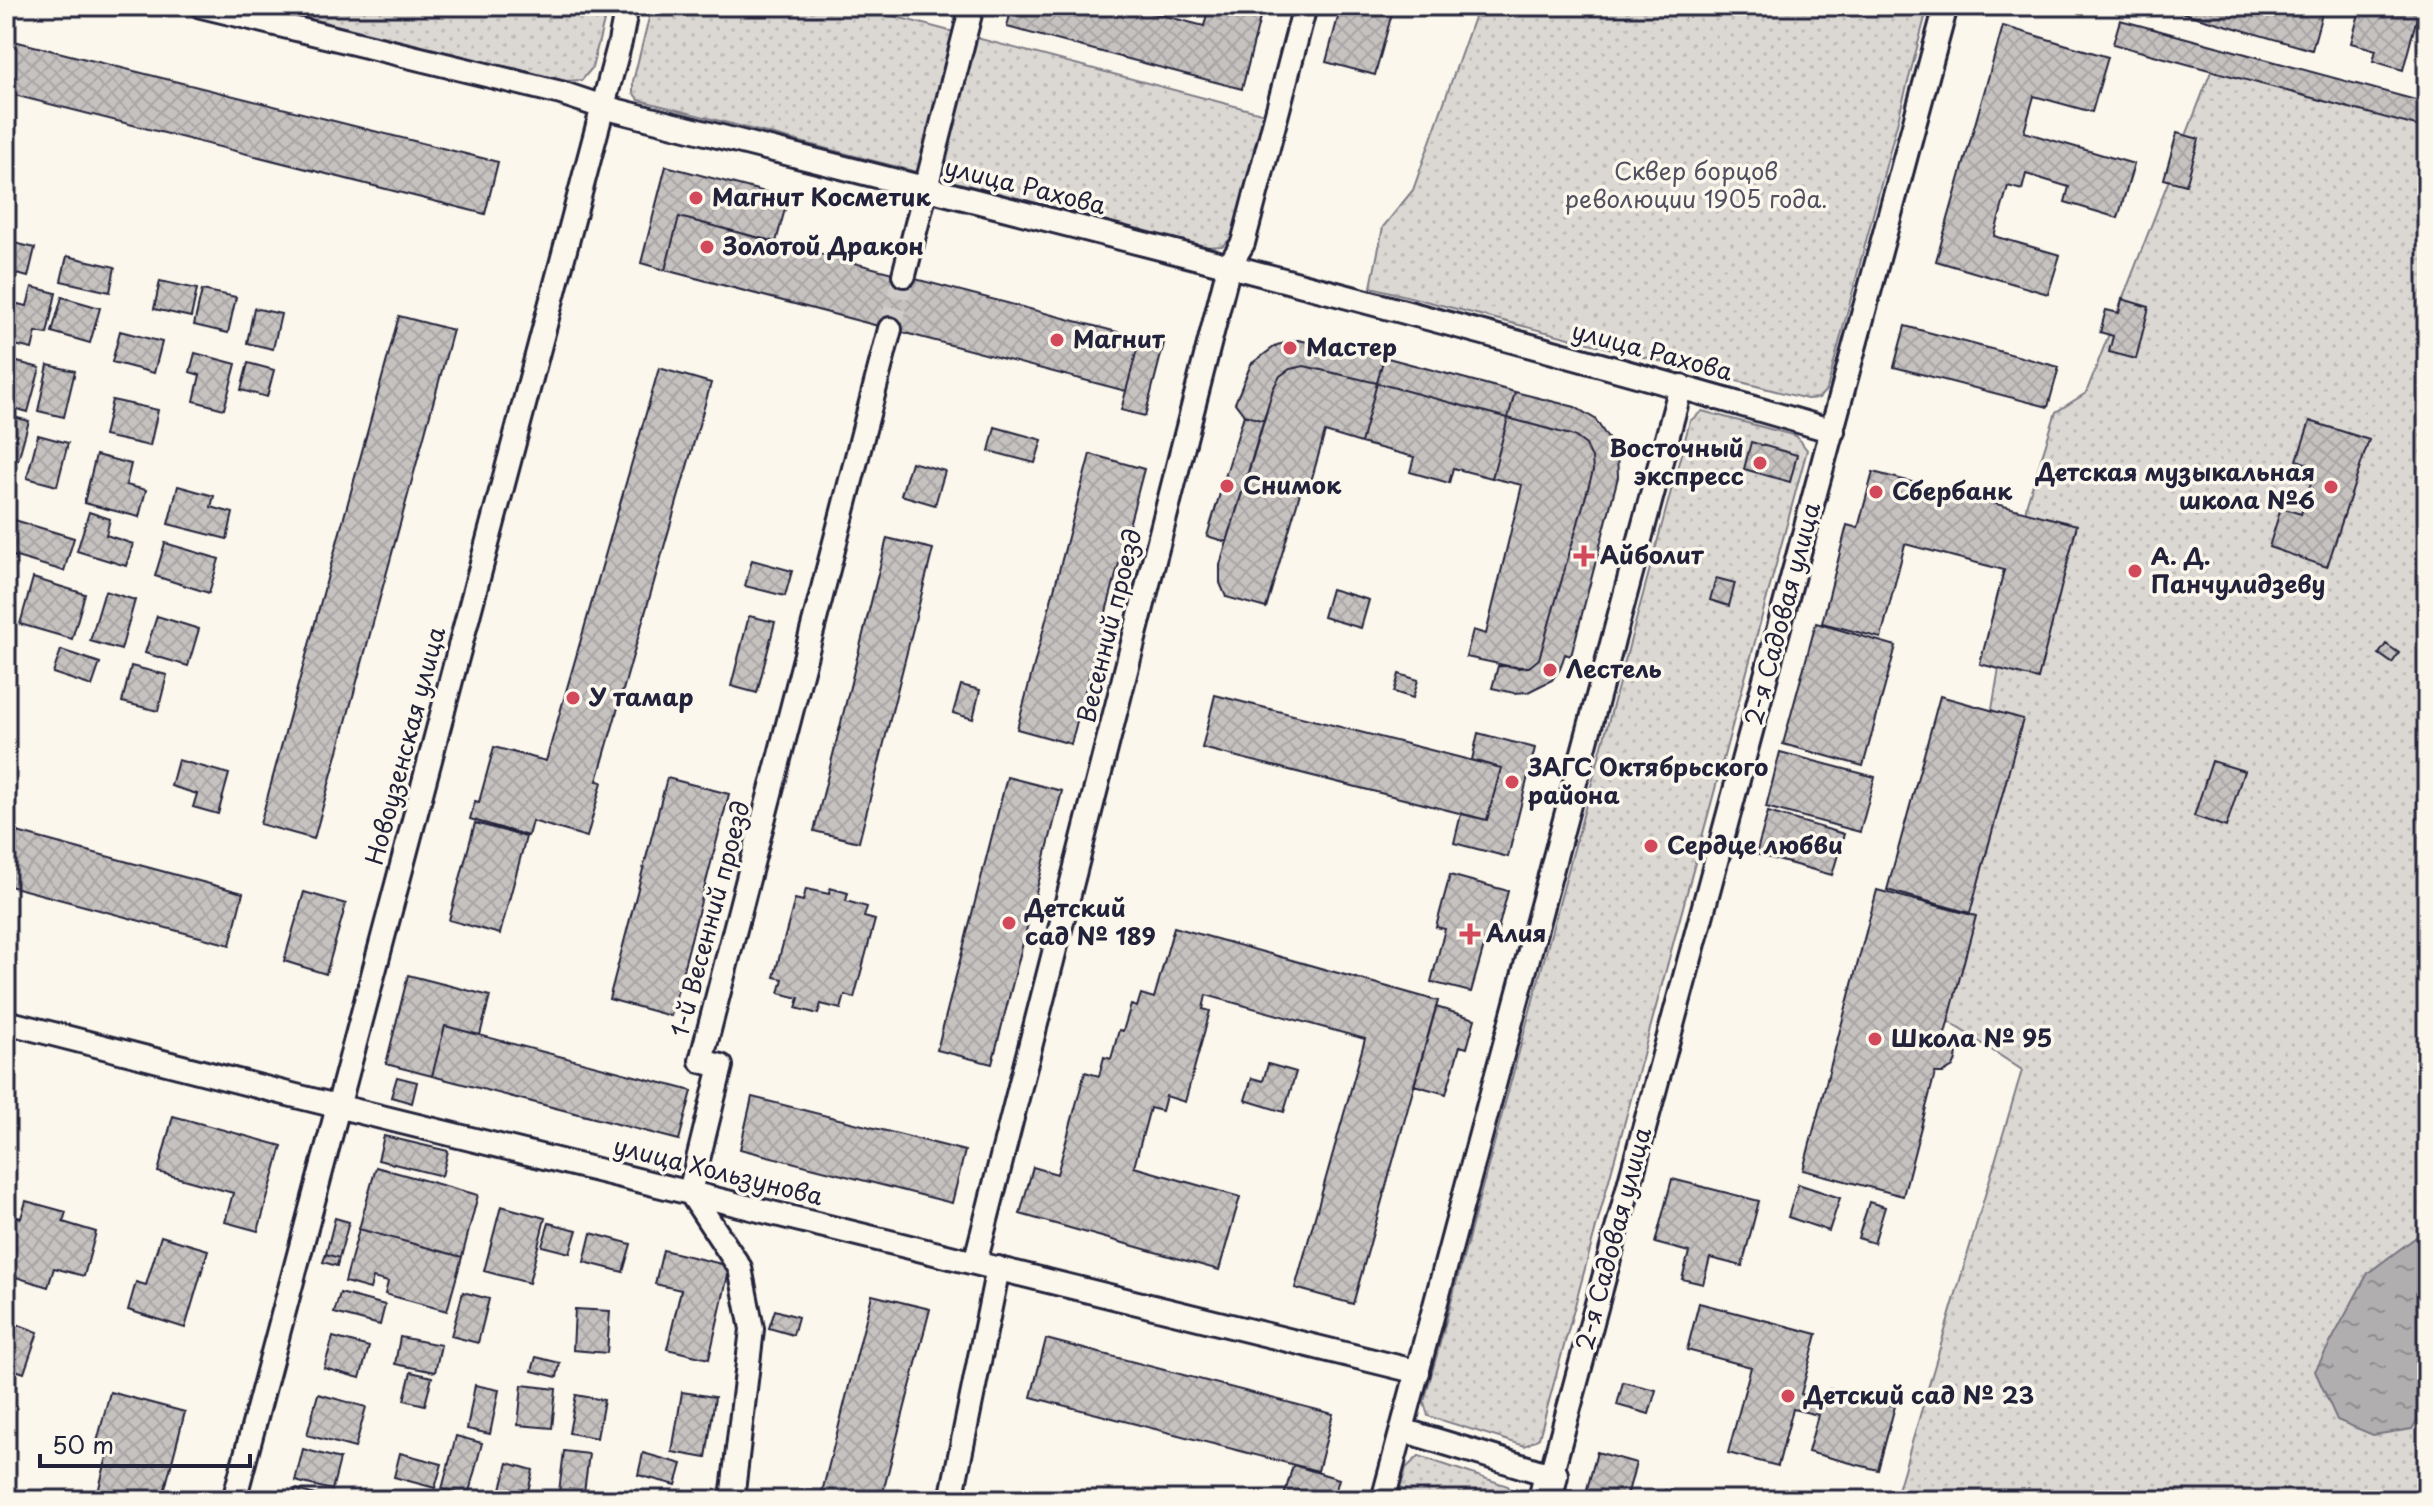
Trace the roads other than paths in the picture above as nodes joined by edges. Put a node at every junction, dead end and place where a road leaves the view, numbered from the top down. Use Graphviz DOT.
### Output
graph roads {
  1 [pos="201,6"];
  2 [pos="627,6"];
  3 [pos="972,6"];
  4 [pos="1305,6"];
  5 [pos="1946,6"];
  6 [pos="603,107"];
  7 [pos="924,189"];
  8 [pos="1229,266"];
  9 [pos="904,275"];
  10 [pos="890,329"];
  11 [pos="1681,386"];
  12 [pos="1833,431"];
  13 [pos="6,1022"];
  14 [pos="338,1105"];
  15 [pos="690,1192"];
  16 [pos="975,1263"];
  17 [pos="998,1268"];
  18 [pos="1418,1372"];
  19 [pos="1402,1430"];
  20 [pos="1548,1488"];
  21 [pos="234,1500"];
  22 [pos="732,1500"];
  23 [pos="951,1500"];
  24 [pos="1383,1500"];
  1 -- 6 [label="street, улица Рахова"];
  2 -- 6 [label="street, Новоузенская улица"];
  3 -- 7 [label="street"];
  4 -- 8 [label="street, Весенний проезд"];
  5 -- 12 [label="street, 2-я Садовая улица"];
  6 -- 7 [label="street, улица Рахова"];
  6 -- 14 [label="street, Новоузенская улица"];
  7 -- 8 [label="street, улица Рахова"];
  7 -- 9 [label="street"];
  8 -- 11 [label="street, улица Рахова"];
  8 -- 16 [label="street, Весенний проезд"];
  10 -- 15 [label="street, 1-й Весенний проезд"];
  11 -- 12 [label="street, улица Рахова"];
  11 -- 18 [label="street"];
  12 -- 20 [label="street, 2-я Садовая улица"];
  13 -- 14 [label="street, улица Хользунова"];
  14 -- 15 [label="street, улица Хользунова"];
  14 -- 21 [label="street, Новоузенская улица"];
  15 -- 16 [label="street, улица Хользунова"];
  15 -- 22 [label="street"];
  16 -- 17 [label="street, улица Хользунова"];
  17 -- 18 [label="street, улица Хользунова"];
  17 -- 23 [label="street"];
  18 -- 19 [label="street"];
  19 -- 20 [label="street"];
  19 -- 24 [label="street"];
}
